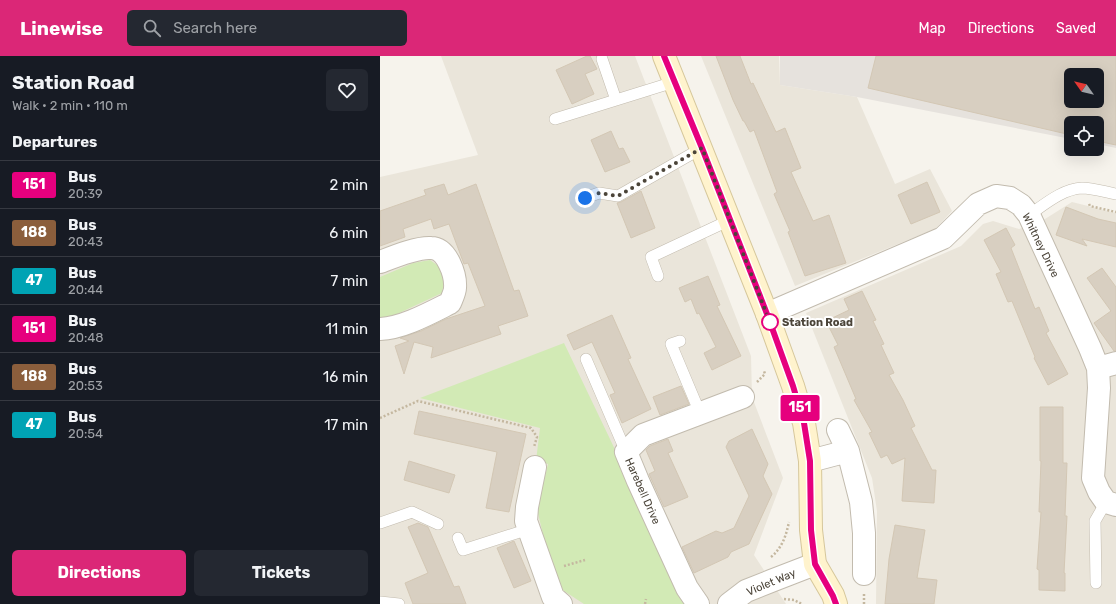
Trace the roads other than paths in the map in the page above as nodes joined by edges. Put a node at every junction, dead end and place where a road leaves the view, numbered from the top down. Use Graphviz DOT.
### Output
graph roads {
  1 [pos="664,56"];
  2 [pos="602,59"];
  3 [pos="674,82"];
  4 [pos="616,100"];
  5 [pos="555,118"];
  6 [pos="702,148"];
  7 [pos="1116,194"];
  8 [pos="585,198"];
  9 [pos="1029,215"];
  10 [pos="730,220"];
  11 [pos="380,262"];
  12 [pos="658,276"];
  13 [pos="767,314"];
  14 [pos="380,329"];
  15 [pos="680,341"];
  16 [pos="586,359"];
  17 [pos="1107,365"];
  18 [pos="743,397"];
  19 [pos="700,413"];
  20 [pos="838,430"];
  21 [pos="848,451"];
  22 [pos="626,452"];
  23 [pos="810,461"];
  24 [pos="535,467"];
  25 [pos="1111,504"];
  26 [pos="380,523"];
  27 [pos="438,524"];
  28 [pos="529,529"];
  29 [pos="458,538"];
  30 [pos="815,564"];
  31 [pos="864,574"];
  32 [pos="1096,583"];
  33 [pos="380,602"];
  34 [pos="551,602"];
  35 [pos="399,604"];
  36 [pos="698,604"];
  37 [pos="729,604"];
  38 [pos="836,604"];
  1 -- 3 [label="main road"];
  2 -- 4 [label="lane"];
  3 -- 4 [label="lane"];
  3 -- 6 [label="main road"];
  4 -- 5 [label="lane"];
  6 -- 8 [label="lane"];
  6 -- 10 [label="main road"];
  7 -- 9 [label="lane"];
  9 -- 13 [label="street, Whitney Drive"];
  9 -- 17 [label="street, Whitney Drive"];
  10 -- 12 [label="lane"];
  10 -- 13 [label="main road"];
  11 -- 14 [label="street"];
  13 -- 23 [label="main road"];
  15 -- 19 [label="lane"];
  16 -- 22 [label="lane"];
  17 -- 25 [label="street, Whitney Drive"];
  18 -- 19 [label="street, Harebell Drive"];
  19 -- 22 [label="street, Harebell Drive"];
  20 -- 21 [label="street"];
  21 -- 23 [label="street"];
  21 -- 31 [label="street"];
  22 -- 36 [label="street, Harebell Drive"];
  23 -- 30 [label="main road"];
  24 -- 28 [label="street"];
  25 -- 32 [label="lane"];
  26 -- 27 [label="lane"];
  28 -- 29 [label="lane"];
  28 -- 34 [label="street"];
  30 -- 37 [label="street, Violet Way"];
  30 -- 38 [label="main road"];
  33 -- 35 [label="lane"];
}
